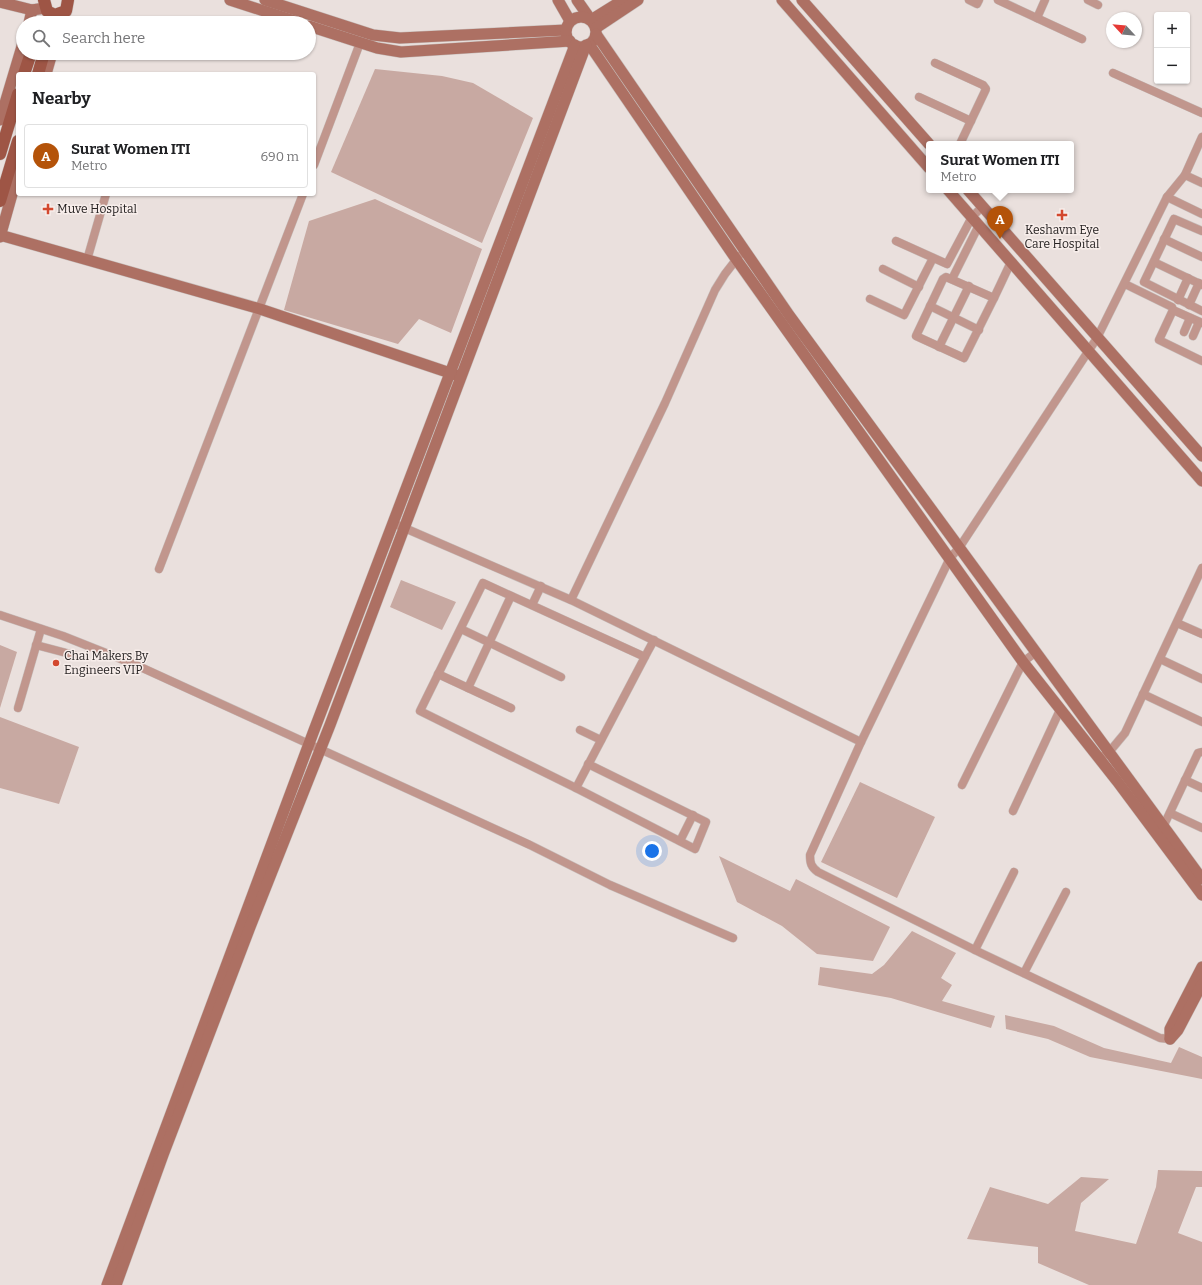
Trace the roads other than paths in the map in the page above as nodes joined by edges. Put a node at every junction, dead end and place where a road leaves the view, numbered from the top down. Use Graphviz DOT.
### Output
graph roads {
  1 [pos="230,0"];
  2 [pos="265,0"];
  3 [pos="558,0"];
  4 [pos="577,0"];
  5 [pos="623,0"];
  6 [pos="638,0"];
  7 [pos="782,0"];
  8 [pos="802,0"];
  9 [pos="969,0"];
  10 [pos="979,0"];
  11 [pos="998,0"];
  12 [pos="1045,0"];
  13 [pos="1088,0"];
  14 [pos="0,2"];
  15 [pos="1098,4"];
  16 [pos="55,8"];
  17 [pos="32,10"];
  18 [pos="299,14"];
  19 [pos="31,16"];
  20 [pos="48,16"];
  21 [pos="1037,18"];
  22 [pos="316,19"];
  23 [pos="568,26"];
  24 [pos="594,27"];
  25 [pos="316,28"];
  26 [pos="1082,39"];
  27 [pos="360,42"];
  28 [pos="572,43"];
  29 [pos="588,45"];
  30 [pos="18,60"];
  31 [pos="29,60"];
  32 [pos="42,60"];
  33 [pos="50,60"];
  34 [pos="935,63"];
  35 [pos="25,72"];
  36 [pos="39,72"];
  37 [pos="47,72"];
  38 [pos="1113,73"];
  39 [pos="919,97"];
  40 [pos="16,101"];
  41 [pos="1202,113"];
  42 [pos="0,120"];
  43 [pos="971,121"];
  44 [pos="1202,137"];
  45 [pos="926,141"];
  46 [pos="961,141"];
  47 [pos="16,148"];
  48 [pos="1200,149"];
  49 [pos="0,154"];
  50 [pos="316,160"];
  51 [pos="926,165"];
  52 [pos="1184,175"];
  53 [pos="16,180"];
  54 [pos="1202,183"];
  55 [pos="951,193"];
  56 [pos="970,193"];
  57 [pos="105,196"];
  58 [pos="302,196"];
  59 [pos="1167,197"];
  60 [pos="0,201"];
  61 [pos="982,207"];
  62 [pos="1202,214"];
  63 [pos="975,221"];
  64 [pos="1202,230"];
  65 [pos="0,236"];
  66 [pos="1164,239"];
  67 [pos="896,241"];
  68 [pos="1145,244"];
  69 [pos="744,249"];
  70 [pos="1201,254"];
  71 [pos="1157,255"];
  72 [pos="933,258"];
  73 [pos="736,259"];
  74 [pos="87,260"];
  75 [pos="1011,262"];
  76 [pos="883,269"];
  77 [pos="952,278"];
  78 [pos="1188,278"];
  79 [pos="1125,284"];
  80 [pos="1201,284"];
  81 [pos="969,286"];
  82 [pos="919,287"];
  83 [pos="1058,293"];
  84 [pos="994,298"];
  85 [pos="870,299"];
  86 [pos="1178,300"];
  87 [pos="1047,303"];
  88 [pos="1189,305"];
  89 [pos="930,306"];
  90 [pos="260,309"];
  91 [pos="1173,310"];
  92 [pos="1202,311"];
  93 [pos="954,318"];
  94 [pos="1190,318"];
  95 [pos="1201,323"];
  96 [pos="979,330"];
  97 [pos="1184,332"];
  98 [pos="1193,336"];
  99 [pos="1097,338"];
  100 [pos="939,347"];
  101 [pos="1089,351"];
  102 [pos="1202,361"];
  103 [pos="450,373"];
  104 [pos="462,376"];
  105 [pos="1202,456"];
  106 [pos="1202,481"];
  107 [pos="393,523"];
  108 [pos="405,528"];
  109 [pos="959,548"];
  110 [pos="950,558"];
  111 [pos="1202,568"];
  112 [pos="159,569"];
  113 [pos="541,586"];
  114 [pos="511,596"];
  115 [pos="571,600"];
  116 [pos="532,605"];
  117 [pos="0,615"];
  118 [pos="1177,623"];
  119 [pos="461,628"];
  120 [pos="41,629"];
  121 [pos="1202,634"];
  122 [pos="654,640"];
  123 [pos="489,642"];
  124 [pos="36,645"];
  125 [pos="1036,652"];
  126 [pos="74,655"];
  127 [pos="645,657"];
  128 [pos="1160,659"];
  129 [pos="1023,662"];
  130 [pos="438,674"];
  131 [pos="561,677"];
  132 [pos="1202,679"];
  133 [pos="468,688"];
  134 [pos="1143,694"];
  135 [pos="18,708"];
  136 [pos="511,708"];
  137 [pos="1060,710"];
  138 [pos="1202,722"];
  139 [pos="580,730"];
  140 [pos="601,740"];
  141 [pos="861,742"];
  142 [pos="309,744"];
  143 [pos="321,749"];
  144 [pos="1110,751"];
  145 [pos="1202,752"];
  146 [pos="1099,759"];
  147 [pos="588,764"];
  148 [pos="1185,780"];
  149 [pos="962,785"];
  150 [pos="576,788"];
  151 [pos="1202,788"];
  152 [pos="1013,810"];
  153 [pos="1170,813"];
  154 [pos="693,815"];
  155 [pos="1164,825"];
  156 [pos="1202,828"];
  157 [pos="680,842"];
  158 [pos="1014,872"];
  159 [pos="1202,879"];
  160 [pos="1066,892"];
  161 [pos="1202,895"];
  162 [pos="733,938"];
  163 [pos="975,950"];
  164 [pos="1202,967"];
  165 [pos="1024,973"];
  166 [pos="1202,984"];
  167 [pos="1170,1039"];
  168 [pos="107,1285"];
  169 [pos="116,1285"];
  1 -- 18 [label="street"];
  2 -- 18 [label="street"];
  3 -- 23 [label="street"];
  4 -- 24 [label="street"];
  5 -- 24 [label="street"];
  6 -- 24 [label="street"];
  7 -- 51 [label="street"];
  8 -- 45 [label="street"];
  9 -- 10 [label="street"];
  11 -- 21 [label="street"];
  12 -- 21 [label="street"];
  13 -- 15 [label="street"];
  14 -- 17 [label="street"];
  16 -- 17 [label="street"];
  16 -- 20 [label="main road"];
  17 -- 19 [label="street"];
  21 -- 26 [label="street"];
  22 -- 23 [label="street"];
  23 -- 24 [label="street"];
  23 -- 28 [label="street"];
  24 -- 29 [label="street"];
  24 -- 69 [label="street"];
  25 -- 27 [label="street"];
  27 -- 28 [label="street"];
  27 -- 50 [label="street"];
  28 -- 29 [label="street"];
  28 -- 103 [label="street"];
  29 -- 73 [label="street"];
  29 -- 104 [label="street"];
  30 -- 42 [label="street"];
  31 -- 35 [label="main road"];
  32 -- 36 [label="main road"];
  33 -- 37 [label="street"];
  34 -- 43 [label="street"];
  38 -- 41 [label="street"];
  39 -- 43 [label="street"];
  40 -- 49 [label="main road"];
  43 -- 46 [label="street"];
  44 -- 48 [label="street"];
  47 -- 60 [label="main road"];
  48 -- 52 [label="street"];
  52 -- 54 [label="street"];
  52 -- 59 [label="street"];
  53 -- 65 [label="street"];
  55 -- 63 [label="street"];
  56 -- 61 [label="street"];
  57 -- 74 [label="street"];
  58 -- 90 [label="street"];
  59 -- 62 [label="street"];
  59 -- 68 [label="street"];
  61 -- 63 [label="street"];
  61 -- 83 [label="street"];
  63 -- 72 [label="street"];
  63 -- 75 [label="street"];
  63 -- 77 [label="street"];
  64 -- 66 [label="street"];
  65 -- 74 [label="street"];
  66 -- 70 [label="street"];
  66 -- 71 [label="street"];
  67 -- 72 [label="street"];
  68 -- 71 [label="street"];
  68 -- 79 [label="street"];
  69 -- 73 [label="street"];
  69 -- 109 [label="street"];
  71 -- 78 [label="street"];
  71 -- 86 [label="street"];
  72 -- 82 [label="street"];
  73 -- 110 [label="street"];
  73 -- 115 [label="street"];
  74 -- 90 [label="street"];
  75 -- 84 [label="street"];
  75 -- 87 [label="street"];
  76 -- 82 [label="street"];
  77 -- 81 [label="street"];
  77 -- 89 [label="street"];
  78 -- 80 [label="street"];
  78 -- 86 [label="street"];
  79 -- 91 [label="street"];
  79 -- 99 [label="street"];
  80 -- 88 [label="street"];
  81 -- 84 [label="street"];
  81 -- 93 [label="street"];
  82 -- 85 [label="street"];
  83 -- 87 [label="street"];
  83 -- 99 [label="street"];
  84 -- 96 [label="street"];
  86 -- 88 [label="street"];
  87 -- 101 [label="street"];
  88 -- 92 [label="street"];
  89 -- 93 [label="street"];
  89 -- 100 [label="street"];
  90 -- 103 [label="street"];
  90 -- 112 [label="street"];
  91 -- 94 [label="street"];
  91 -- 102 [label="street"];
  93 -- 96 [label="street"];
  93 -- 100 [label="street"];
  94 -- 95 [label="street"];
  94 -- 97 [label="street"];
  95 -- 98 [label="street"];
  96 -- 100 [label="street"];
  99 -- 101 [label="street"];
  99 -- 105 [label="street"];
  101 -- 106 [label="street"];
  101 -- 109 [label="street"];
  103 -- 104 [label="street"];
  103 -- 107 [label="street"];
  104 -- 108 [label="street"];
  107 -- 108 [label="street"];
  107 -- 142 [label="street"];
  108 -- 113 [label="street"];
  108 -- 143 [label="street"];
  109 -- 110 [label="street"];
  109 -- 125 [label="street"];
  110 -- 129 [label="street"];
  110 -- 141 [label="street"];
  111 -- 118 [label="street"];
  113 -- 115 [label="street"];
  113 -- 116 [label="street"];
  114 -- 116 [label="street"];
  114 -- 119 [label="street"];
  114 -- 123 [label="street"];
  115 -- 122 [label="street"];
  116 -- 127 [label="street"];
  117 -- 120 [label="street"];
  118 -- 121 [label="street"];
  118 -- 128 [label="street"];
  119 -- 123 [label="street"];
  119 -- 130 [label="street"];
  120 -- 124 [label="street"];
  120 -- 142 [label="street"];
  122 -- 127 [label="street"];
  122 -- 141 [label="street"];
  123 -- 131 [label="street"];
  123 -- 133 [label="street"];
  124 -- 126 [label="street"];
  124 -- 135 [label="street"];
  125 -- 129 [label="street"];
  125 -- 144 [label="street"];
  127 -- 140 [label="street"];
  128 -- 132 [label="street"];
  128 -- 134 [label="street"];
  129 -- 137 [label="street"];
  129 -- 149 [label="street"];
  130 -- 133 [label="street"];
  130 -- 150 [label="street"];
  133 -- 136 [label="street"];
  134 -- 138 [label="street"];
  134 -- 144 [label="street"];
  137 -- 146 [label="street"];
  137 -- 152 [label="street"];
  139 -- 140 [label="street"];
  140 -- 147 [label="street"];
  141 -- 163 [label="street"];
  142 -- 143 [label="street"];
  142 -- 168 [label="street"];
  143 -- 162 [label="street"];
  143 -- 169 [label="street"];
  144 -- 146 [label="street"];
  144 -- 155 [label="street"];
  145 -- 148 [label="street"];
  146 -- 161 [label="street"];
  147 -- 150 [label="street"];
  147 -- 154 [label="street"];
  148 -- 151 [label="street"];
  148 -- 153 [label="street"];
  150 -- 157 [label="street"];
  153 -- 155 [label="street"];
  153 -- 156 [label="street"];
  154 -- 157 [label="street"];
  154 -- 157 [label="street"];
  155 -- 159 [label="street"];
  158 -- 163 [label="street"];
  160 -- 165 [label="street"];
  163 -- 165 [label="street"];
  164 -- 167 [label="street"];
  165 -- 167 [label="street"];
  166 -- 167 [label="street"];
}
